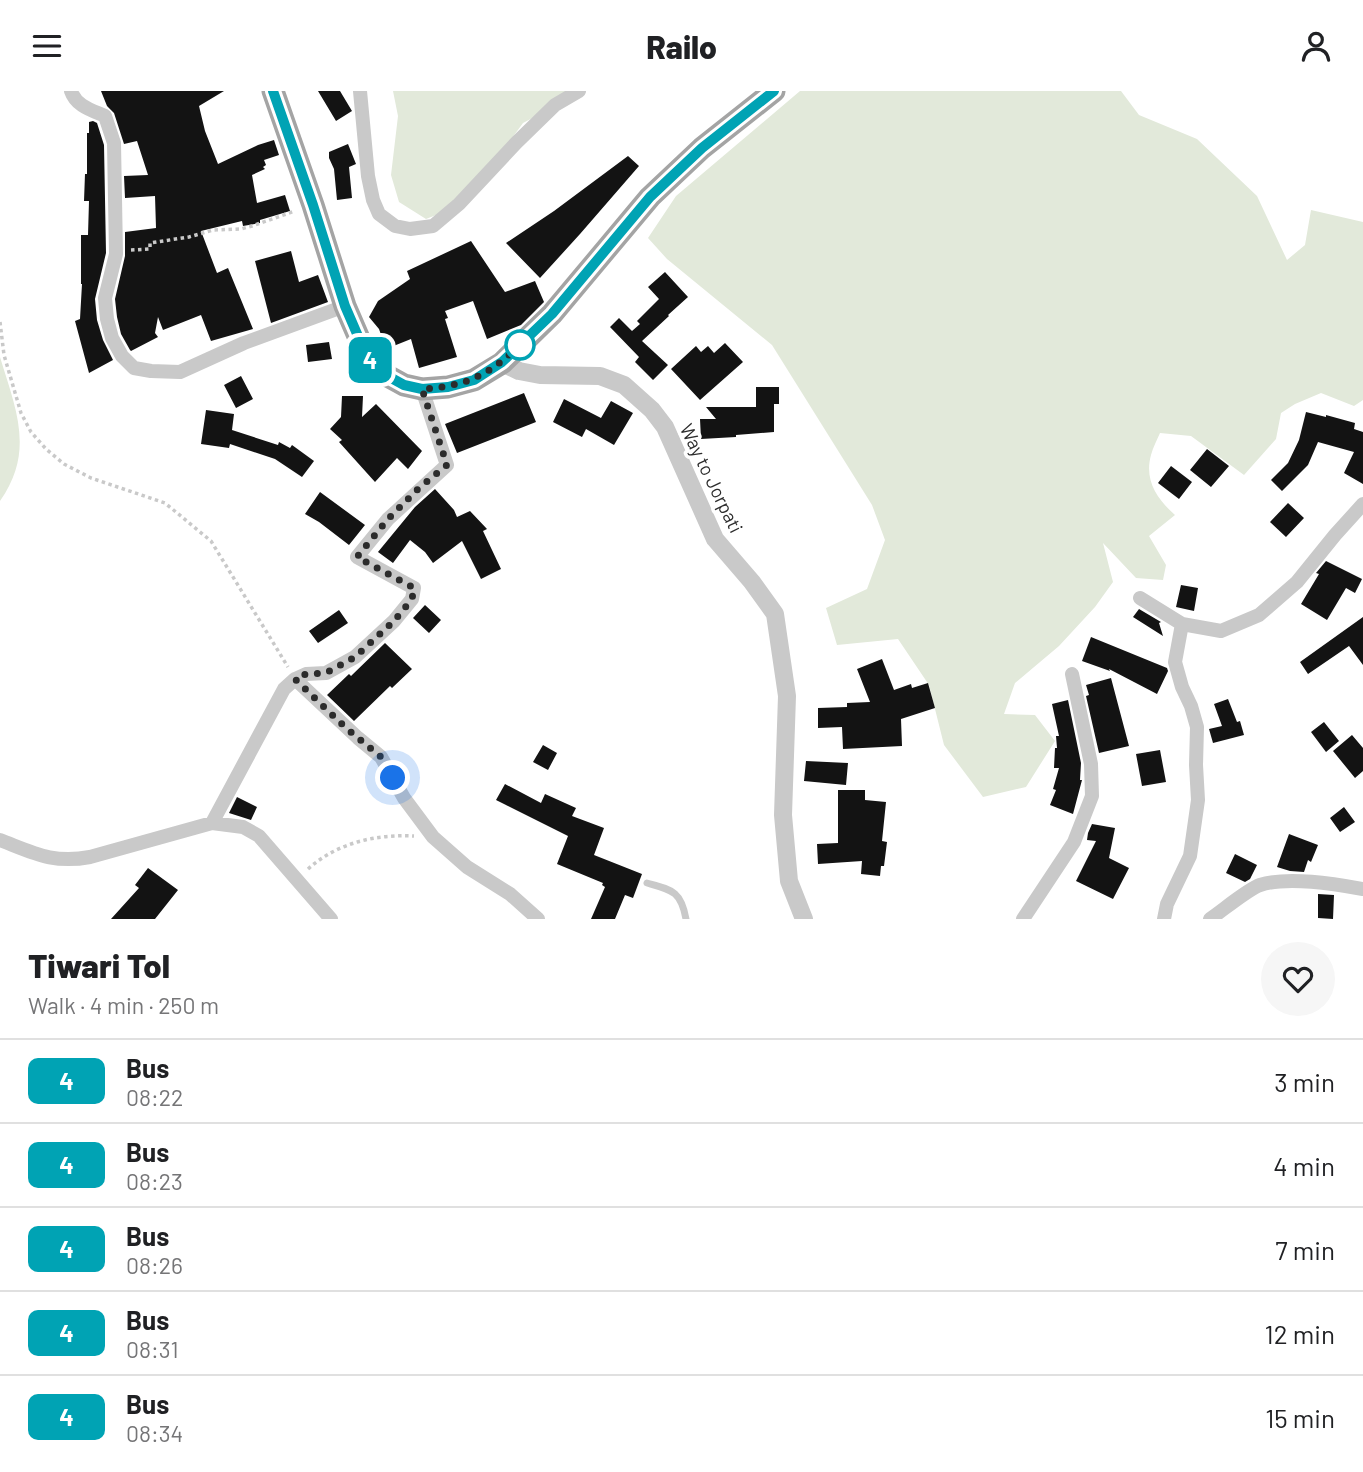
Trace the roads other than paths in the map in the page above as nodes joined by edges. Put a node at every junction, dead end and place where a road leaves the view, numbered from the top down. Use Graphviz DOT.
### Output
graph roads {
  1 [pos="71,91"];
  2 [pos="273,91"];
  3 [pos="359,91"];
  4 [pos="579,91"];
  5 [pos="774,91"];
  6 [pos="345,306"];
  7 [pos="502,362"];
  8 [pos="422,389"];
  9 [pos="1363,504"];
  10 [pos="1140,598"];
  11 [pos="1182,624"];
  12 [pos="1072,674"];
  13 [pos="295,679"];
  14 [pos="212,823"];
  15 [pos="0,840"];
  16 [pos="647,883"];
  17 [pos="1363,889"];
  18 [pos="331,919"];
  19 [pos="538,919"];
  20 [pos="686,919"];
  21 [pos="804,919"];
  22 [pos="1023,919"];
  23 [pos="1164,919"];
  24 [pos="1210,919"];
  1 -- 6 [label="street"];
  2 -- 6 [label="main road"];
  3 -- 4 [label="street"];
  5 -- 7 [label="main road"];
  6 -- 8 [label="main road"];
  7 -- 8 [label="main road"];
  7 -- 21 [label="street, Way to Jorpati"];
  8 -- 13 [label="street"];
  9 -- 11 [label="street"];
  10 -- 11 [label="street"];
  11 -- 23 [label="street"];
  12 -- 22 [label="street"];
  13 -- 14 [label="street"];
  13 -- 19 [label="street"];
  14 -- 15 [label="street"];
  14 -- 18 [label="street"];
  16 -- 20 [label="lane"];
  17 -- 24 [label="street"];
}
